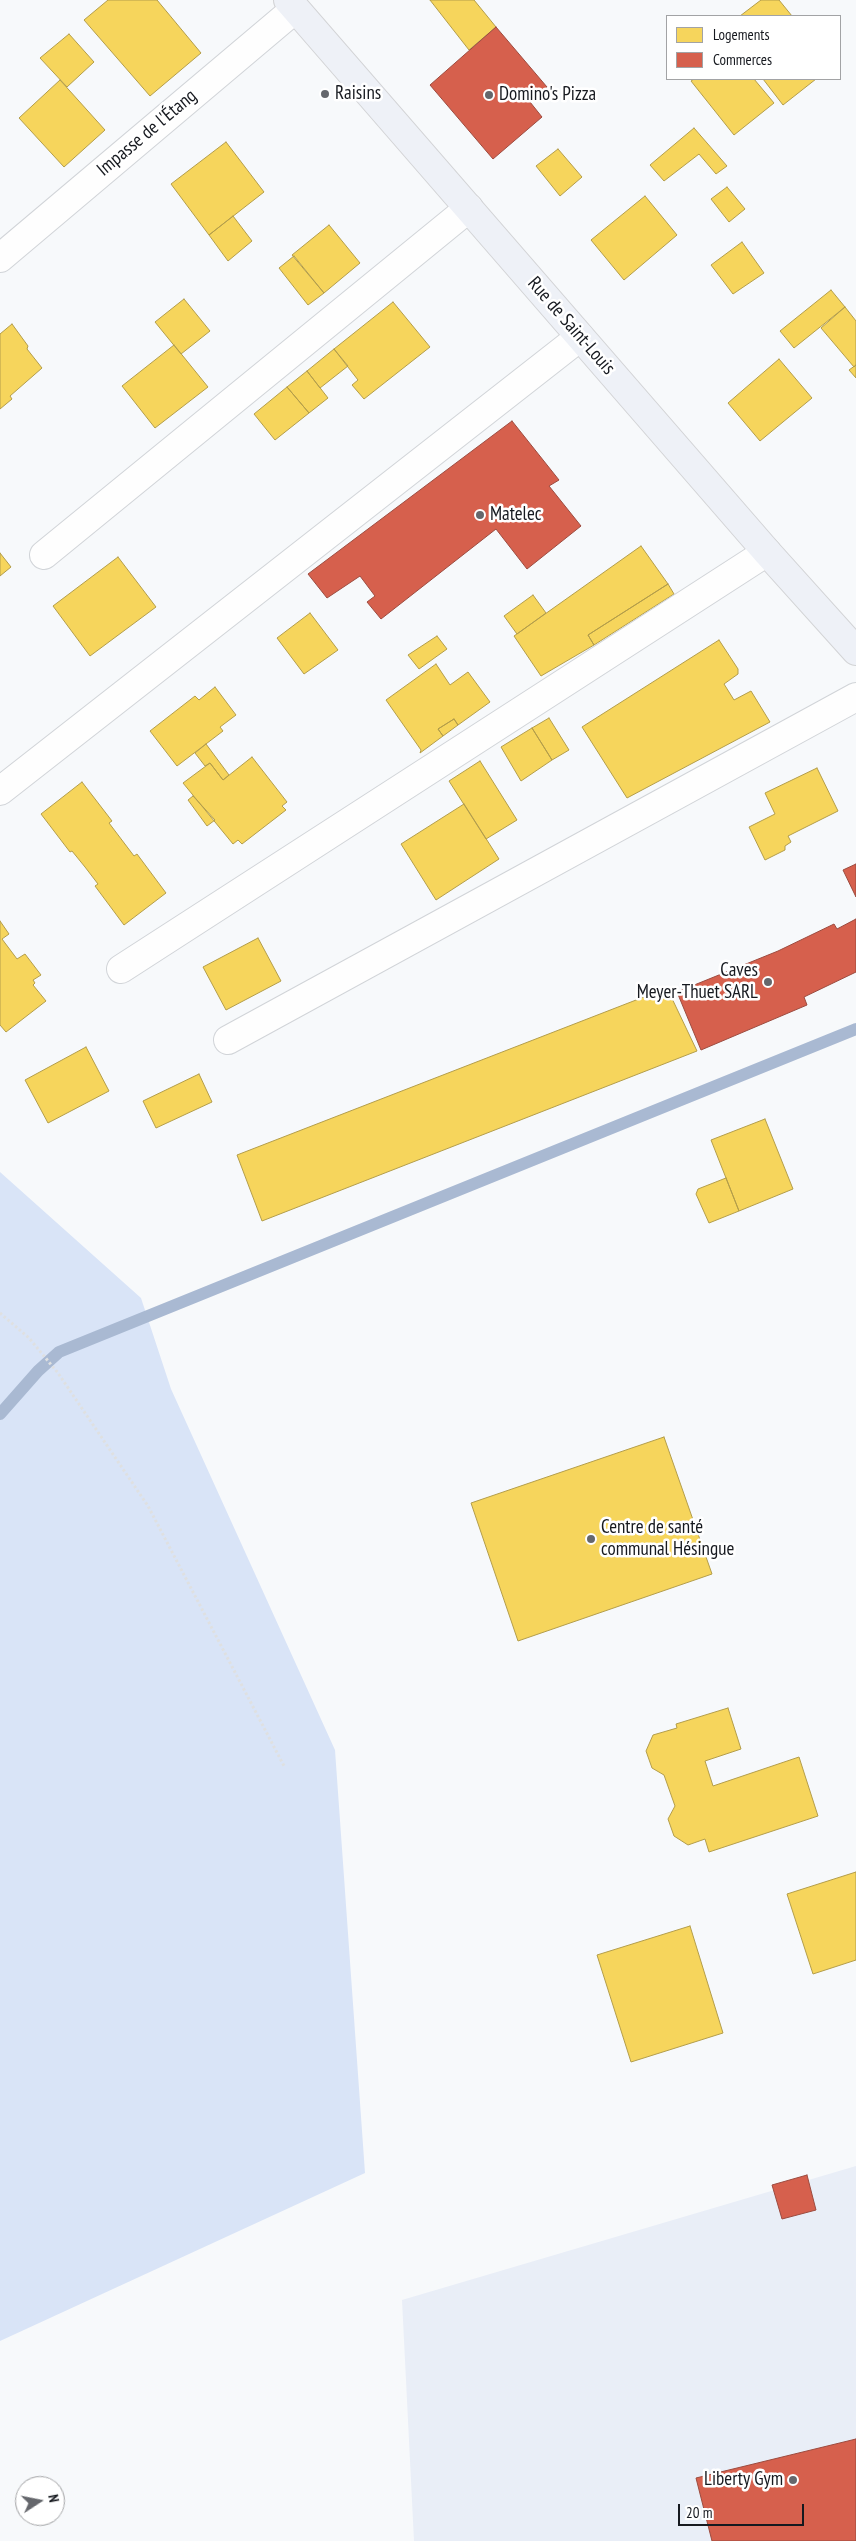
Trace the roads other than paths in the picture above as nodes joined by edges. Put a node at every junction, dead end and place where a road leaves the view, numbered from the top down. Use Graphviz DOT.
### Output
graph roads {
  1 [pos="291,4"];
  2 [pos="469,208"];
  3 [pos="0,258"];
  4 [pos="580,337"];
  5 [pos="767,552"];
  6 [pos="44,556"];
  7 [pos="856,650"];
  8 [pos="856,697"];
  9 [pos="0,792"];
  10 [pos="121,969"];
  11 [pos="228,1040"];
  1 -- 2 [label="main road, Rue de Saint-Louis"];
  1 -- 3 [label="street, Impasse de l'Étang"];
  2 -- 4 [label="main road, Rue de Saint-Louis"];
  2 -- 6 [label="street"];
  4 -- 5 [label="main road, Rue de Saint-Louis"];
  4 -- 9 [label="street"];
  5 -- 7 [label="main road, Rue de Saint-Louis"];
  5 -- 10 [label="street"];
  8 -- 11 [label="street"];
}
